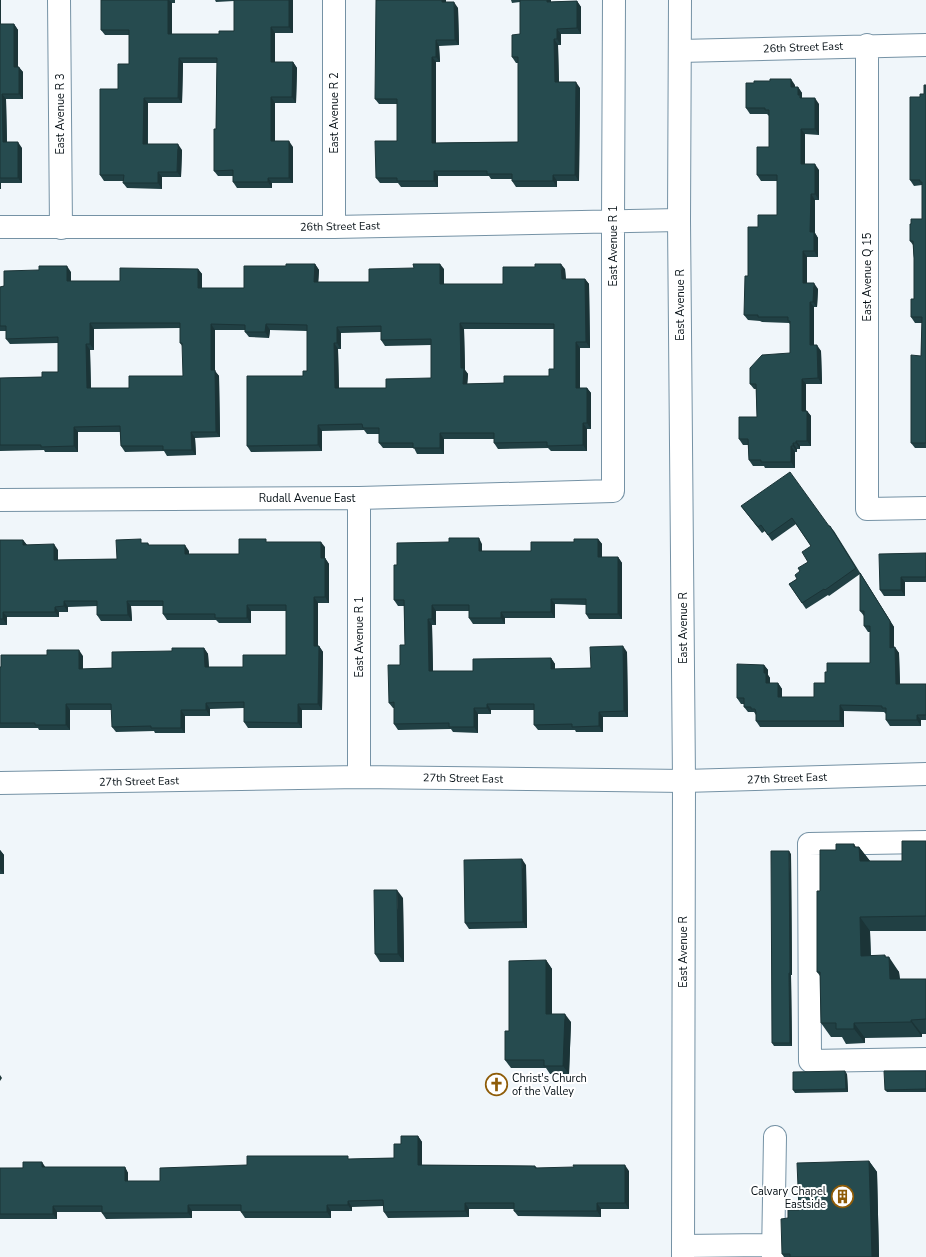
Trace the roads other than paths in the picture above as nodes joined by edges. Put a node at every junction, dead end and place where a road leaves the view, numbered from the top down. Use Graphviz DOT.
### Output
graph roads {
  1 [pos="59,0"];
  2 [pos="334,0"];
  3 [pos="614,0"];
  4 [pos="680,0"];
  5 [pos="926,44"];
  6 [pos="867,46"];
  7 [pos="680,51"];
  8 [pos="613,220"];
  9 [pos="679,220"];
  10 [pos="0,227"];
  11 [pos="334,227"];
  12 [pos="61,228"];
  13 [pos="613,492"];
  14 [pos="359,498"];
  15 [pos="0,500"];
  16 [pos="926,508"];
  17 [pos="926,774"];
  18 [pos="359,777"];
  19 [pos="684,781"];
  20 [pos="0,783"];
  21 [pos="926,842"];
  22 [pos="926,1059"];
  23 [pos="775,1137"];
  24 [pos="773,1251"];
  25 [pos="683,1252"];
  1 -- 12 [label="street, East Avenue R 3"];
  2 -- 11 [label="street, East Avenue R 2"];
  3 -- 8 [label="street, East Avenue R 1"];
  4 -- 7 [label="street, East Avenue R"];
  5 -- 6 [label="street, 26th Street East"];
  6 -- 7 [label="street, 26th Street East"];
  6 -- 16 [label="street, East Avenue Q 15"];
  7 -- 9 [label="street, East Avenue R"];
  8 -- 9 [label="street, 26th Street East"];
  8 -- 11 [label="street, 26th Street East"];
  8 -- 13 [label="street, East Avenue R 1"];
  9 -- 19 [label="street, East Avenue R"];
  10 -- 12 [label="street, 26th Street East"];
  11 -- 12 [label="street, 26th Street East"];
  13 -- 14 [label="street, Rudall Avenue East"];
  14 -- 15 [label="street, Rudall Avenue East"];
  14 -- 18 [label="street, East Avenue R 1"];
  17 -- 19 [label="street, 27th Street East"];
  18 -- 19 [label="street, 27th Street East"];
  18 -- 20 [label="street, 27th Street East"];
  19 -- 25 [label="street, East Avenue R"];
  21 -- 22 [label="street"];
  23 -- 24 [label="street"];
  24 -- 25 [label="street"];
}
